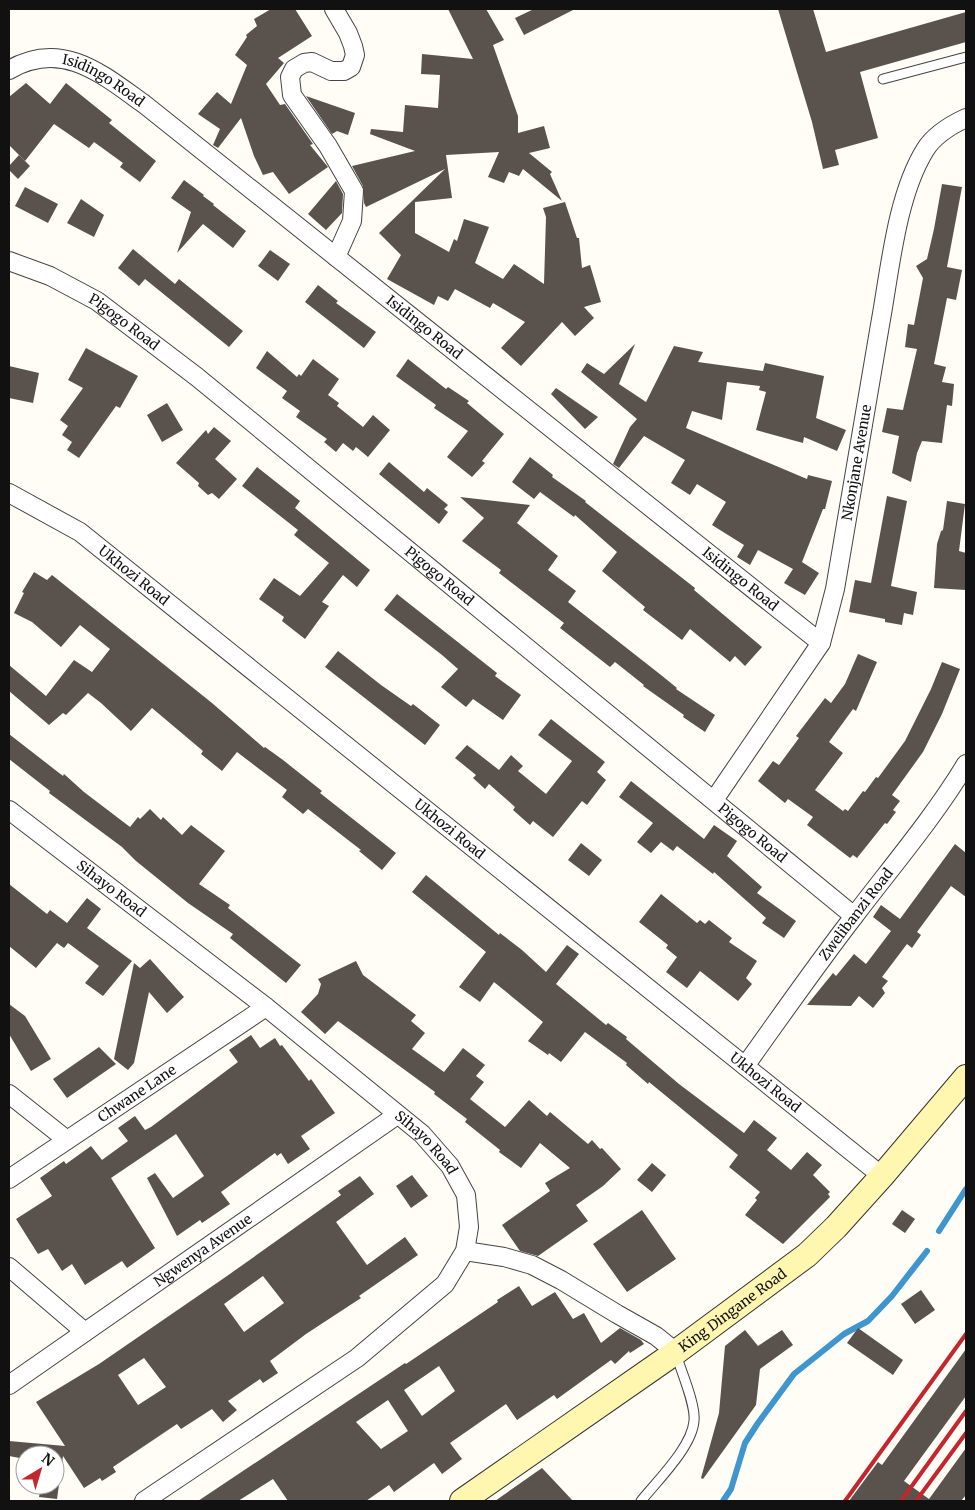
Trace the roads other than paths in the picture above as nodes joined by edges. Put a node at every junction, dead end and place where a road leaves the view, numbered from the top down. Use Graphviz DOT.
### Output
graph roads {
  1 [pos="334,9"];
  2 [pos="966,57"];
  3 [pos="9,70"];
  4 [pos="883,79"];
  5 [pos="966,118"];
  6 [pos="336,258"];
  7 [pos="9,261"];
  8 [pos="9,493"];
  9 [pos="821,643"];
  10 [pos="966,764"];
  11 [pos="714,800"];
  12 [pos="9,810"];
  13 [pos="854,916"];
  14 [pos="266,1007"];
  15 [pos="745,1066"];
  16 [pos="966,1077"];
  17 [pos="9,1094"];
  18 [pos="397,1115"];
  19 [pos="67,1140"];
  20 [pos="882,1176"];
  21 [pos="9,1179"];
  22 [pos="465,1251"];
  23 [pos="9,1268"];
  24 [pos="85,1332"];
  25 [pos="676,1352"];
  26 [pos="9,1385"];
  27 [pos="642,1500"];
  28 [pos="144,1501"];
  29 [pos="462,1501"];
  1 -- 6 [label="street"];
  2 -- 4 [label="lane"];
  3 -- 6 [label="street, Isidingo Road"];
  5 -- 9 [label="street, Nkonjane Avenue"];
  6 -- 9 [label="street, Isidingo Road"];
  7 -- 11 [label="street, Pigogo Road"];
  8 -- 15 [label="street, Ukhozi Road"];
  9 -- 11 [label="street, Nkonjane Avenue"];
  10 -- 13 [label="street, Zwelibanzi Road"];
  11 -- 13 [label="street, Pigogo Road"];
  12 -- 14 [label="street, Sihayo Road"];
  13 -- 15 [label="street, Zwelibanzi Road"];
  14 -- 18 [label="street, Sihayo Road"];
  14 -- 19 [label="street, Chwane Lane"];
  15 -- 20 [label="street, Ukhozi Road"];
  16 -- 20 [label="street, King Dingane Road"];
  17 -- 19 [label="street"];
  18 -- 22 [label="street, Sihayo Road"];
  18 -- 24 [label="street, Ngwenya Avenue"];
  19 -- 21 [label="street, Chwane Lane"];
  20 -- 25 [label="street, King Dingane Road"];
  22 -- 25 [label="street"];
  22 -- 28 [label="street, Sihayo Road"];
  23 -- 24 [label="street"];
  24 -- 26 [label="street, Ngwenya Avenue"];
  25 -- 27 [label="lane"];
  25 -- 29 [label="street, King Dingane Road"];
}
